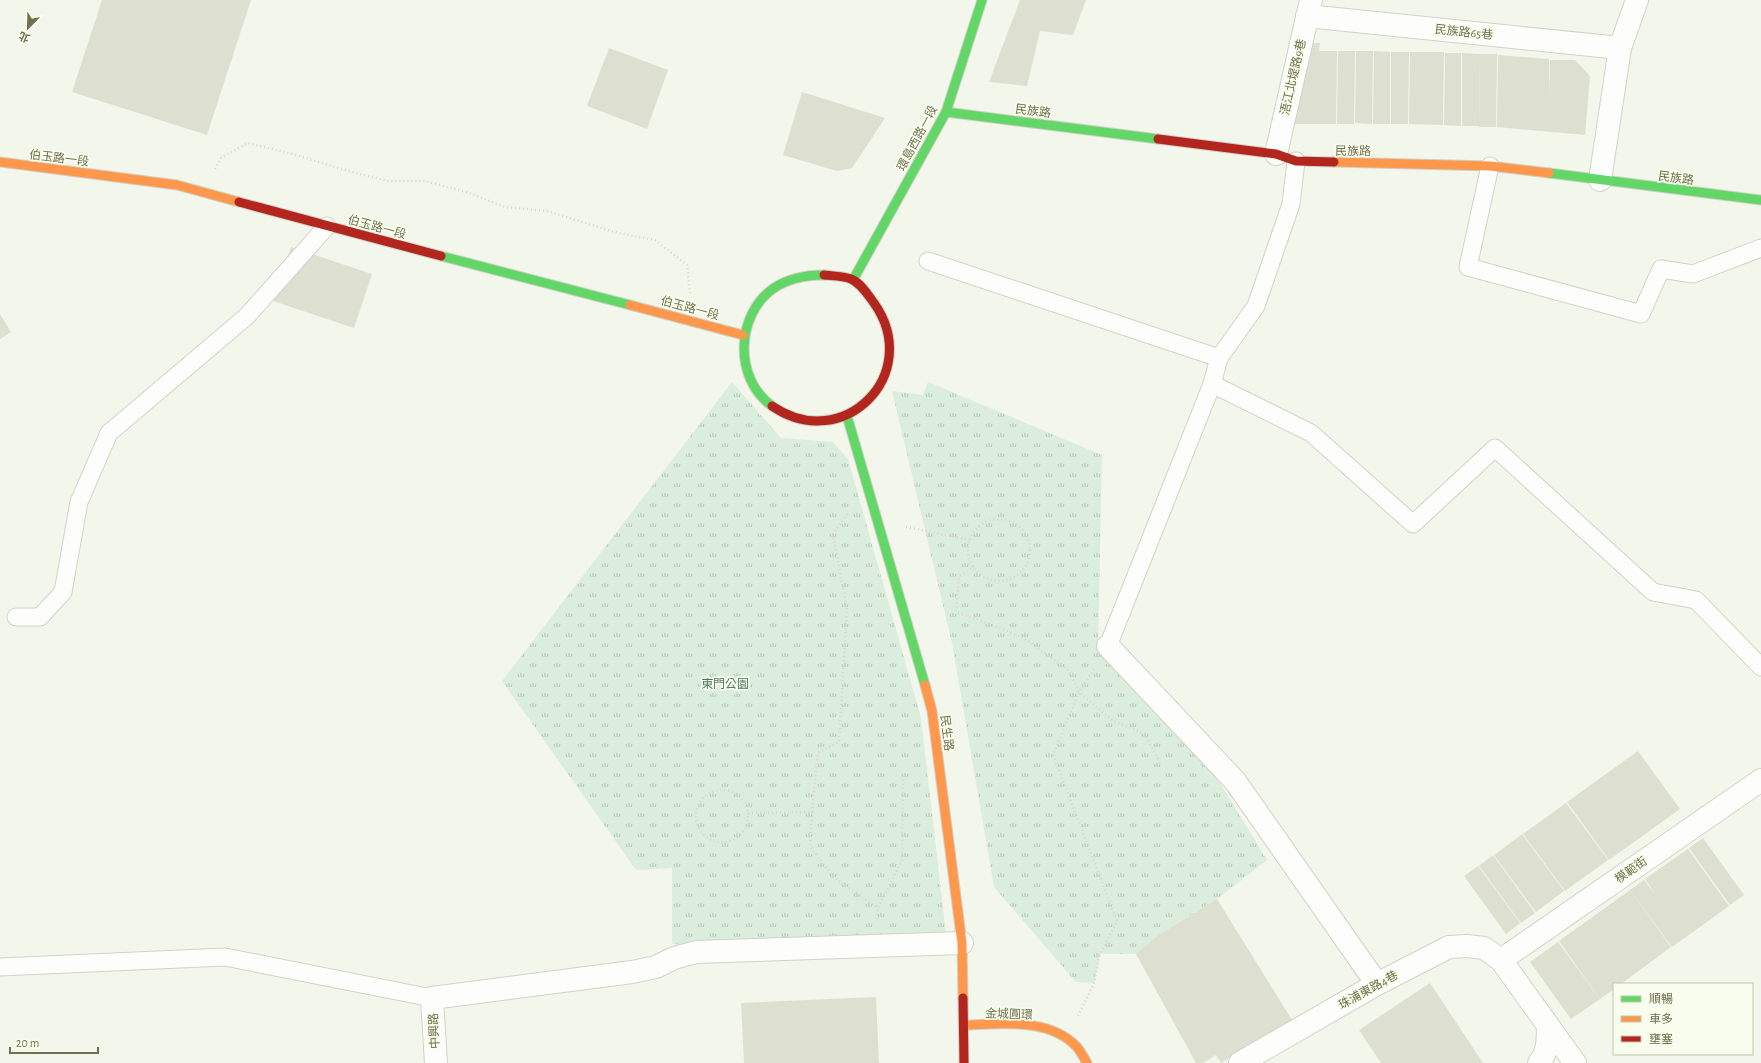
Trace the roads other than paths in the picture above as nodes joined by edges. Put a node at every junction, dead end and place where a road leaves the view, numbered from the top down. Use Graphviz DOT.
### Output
graph roads {
  1 [pos="982,0"];
  2 [pos="1637,0"];
  3 [pos="1309,8"];
  4 [pos="1620,48"];
  5 [pos="946,112"];
  6 [pos="1276,154"];
  7 [pos="0,162"];
  8 [pos="1296,162"];
  9 [pos="1490,166"];
  10 [pos="1600,180"];
  11 [pos="1761,200"];
  12 [pos="327,226"];
  13 [pos="1761,248"];
  14 [pos="928,261"];
  15 [pos="853,280"];
  16 [pos="744,335"];
  17 [pos="1219,358"];
  18 [pos="1212,384"];
  19 [pos="847,416"];
  20 [pos="16,616"];
  21 [pos="1108,646"];
  22 [pos="1761,667"];
  23 [pos="1761,780"];
  24 [pos="962,944"];
  25 [pos="1501,960"];
  26 [pos="0,967"];
  27 [pos="1377,984"];
  28 [pos="432,998"];
  29 [pos="964,1025"];
  30 [pos="1548,1026"];
  31 [pos="436,1063"];
  32 [pos="964,1063"];
  33 [pos="1087,1063"];
  34 [pos="1240,1063"];
  35 [pos="1539,1063"];
  36 [pos="1575,1063"];
  1 -- 5 [label="main road, 環島西路一段"];
  2 -- 4 [label="street"];
  3 -- 4 [label="street, 民族路65巷"];
  3 -- 6 [label="street, 浯江北堤路9巷"];
  4 -- 10 [label="street"];
  5 -- 6 [label="main road, 民族路"];
  5 -- 15 [label="main road, 環島西路一段"];
  6 -- 8 [label="main road, 民族路"];
  7 -- 12 [label="main road, 伯玉路一段"];
  8 -- 9 [label="main road, 民族路"];
  8 -- 17 [label="lane"];
  9 -- 10 [label="main road, 民族路"];
  9 -- 13 [label="lane"];
  10 -- 11 [label="main road, 民族路"];
  12 -- 16 [label="main road, 伯玉路一段"];
  12 -- 20 [label="lane"];
  14 -- 17 [label="lane"];
  15 -- 16 [label="main road"];
  15 -- 19 [label="main road"];
  16 -- 19 [label="main road"];
  17 -- 18 [label="lane"];
  18 -- 21 [label="lane"];
  18 -- 22 [label="lane"];
  19 -- 24 [label="main road, 民生路"];
  21 -- 27 [label="street"];
  23 -- 25 [label="street, 模範街"];
  24 -- 28 [label="street"];
  24 -- 29 [label="main road, 民生路"];
  25 -- 27 [label="street, 珠浦東路4巷"];
  25 -- 30 [label="street, 珠浦東路4巷"];
  26 -- 28 [label="lane"];
  27 -- 34 [label="street, 珠浦東路4巷"];
  28 -- 31 [label="street, 中興路"];
  29 -- 32 [label="main road, 民生路"];
  29 -- 33 [label="main road, 金城圓環"];
  30 -- 35 [label="street"];
  30 -- 36 [label="street, 珠浦東路4巷"];
}
